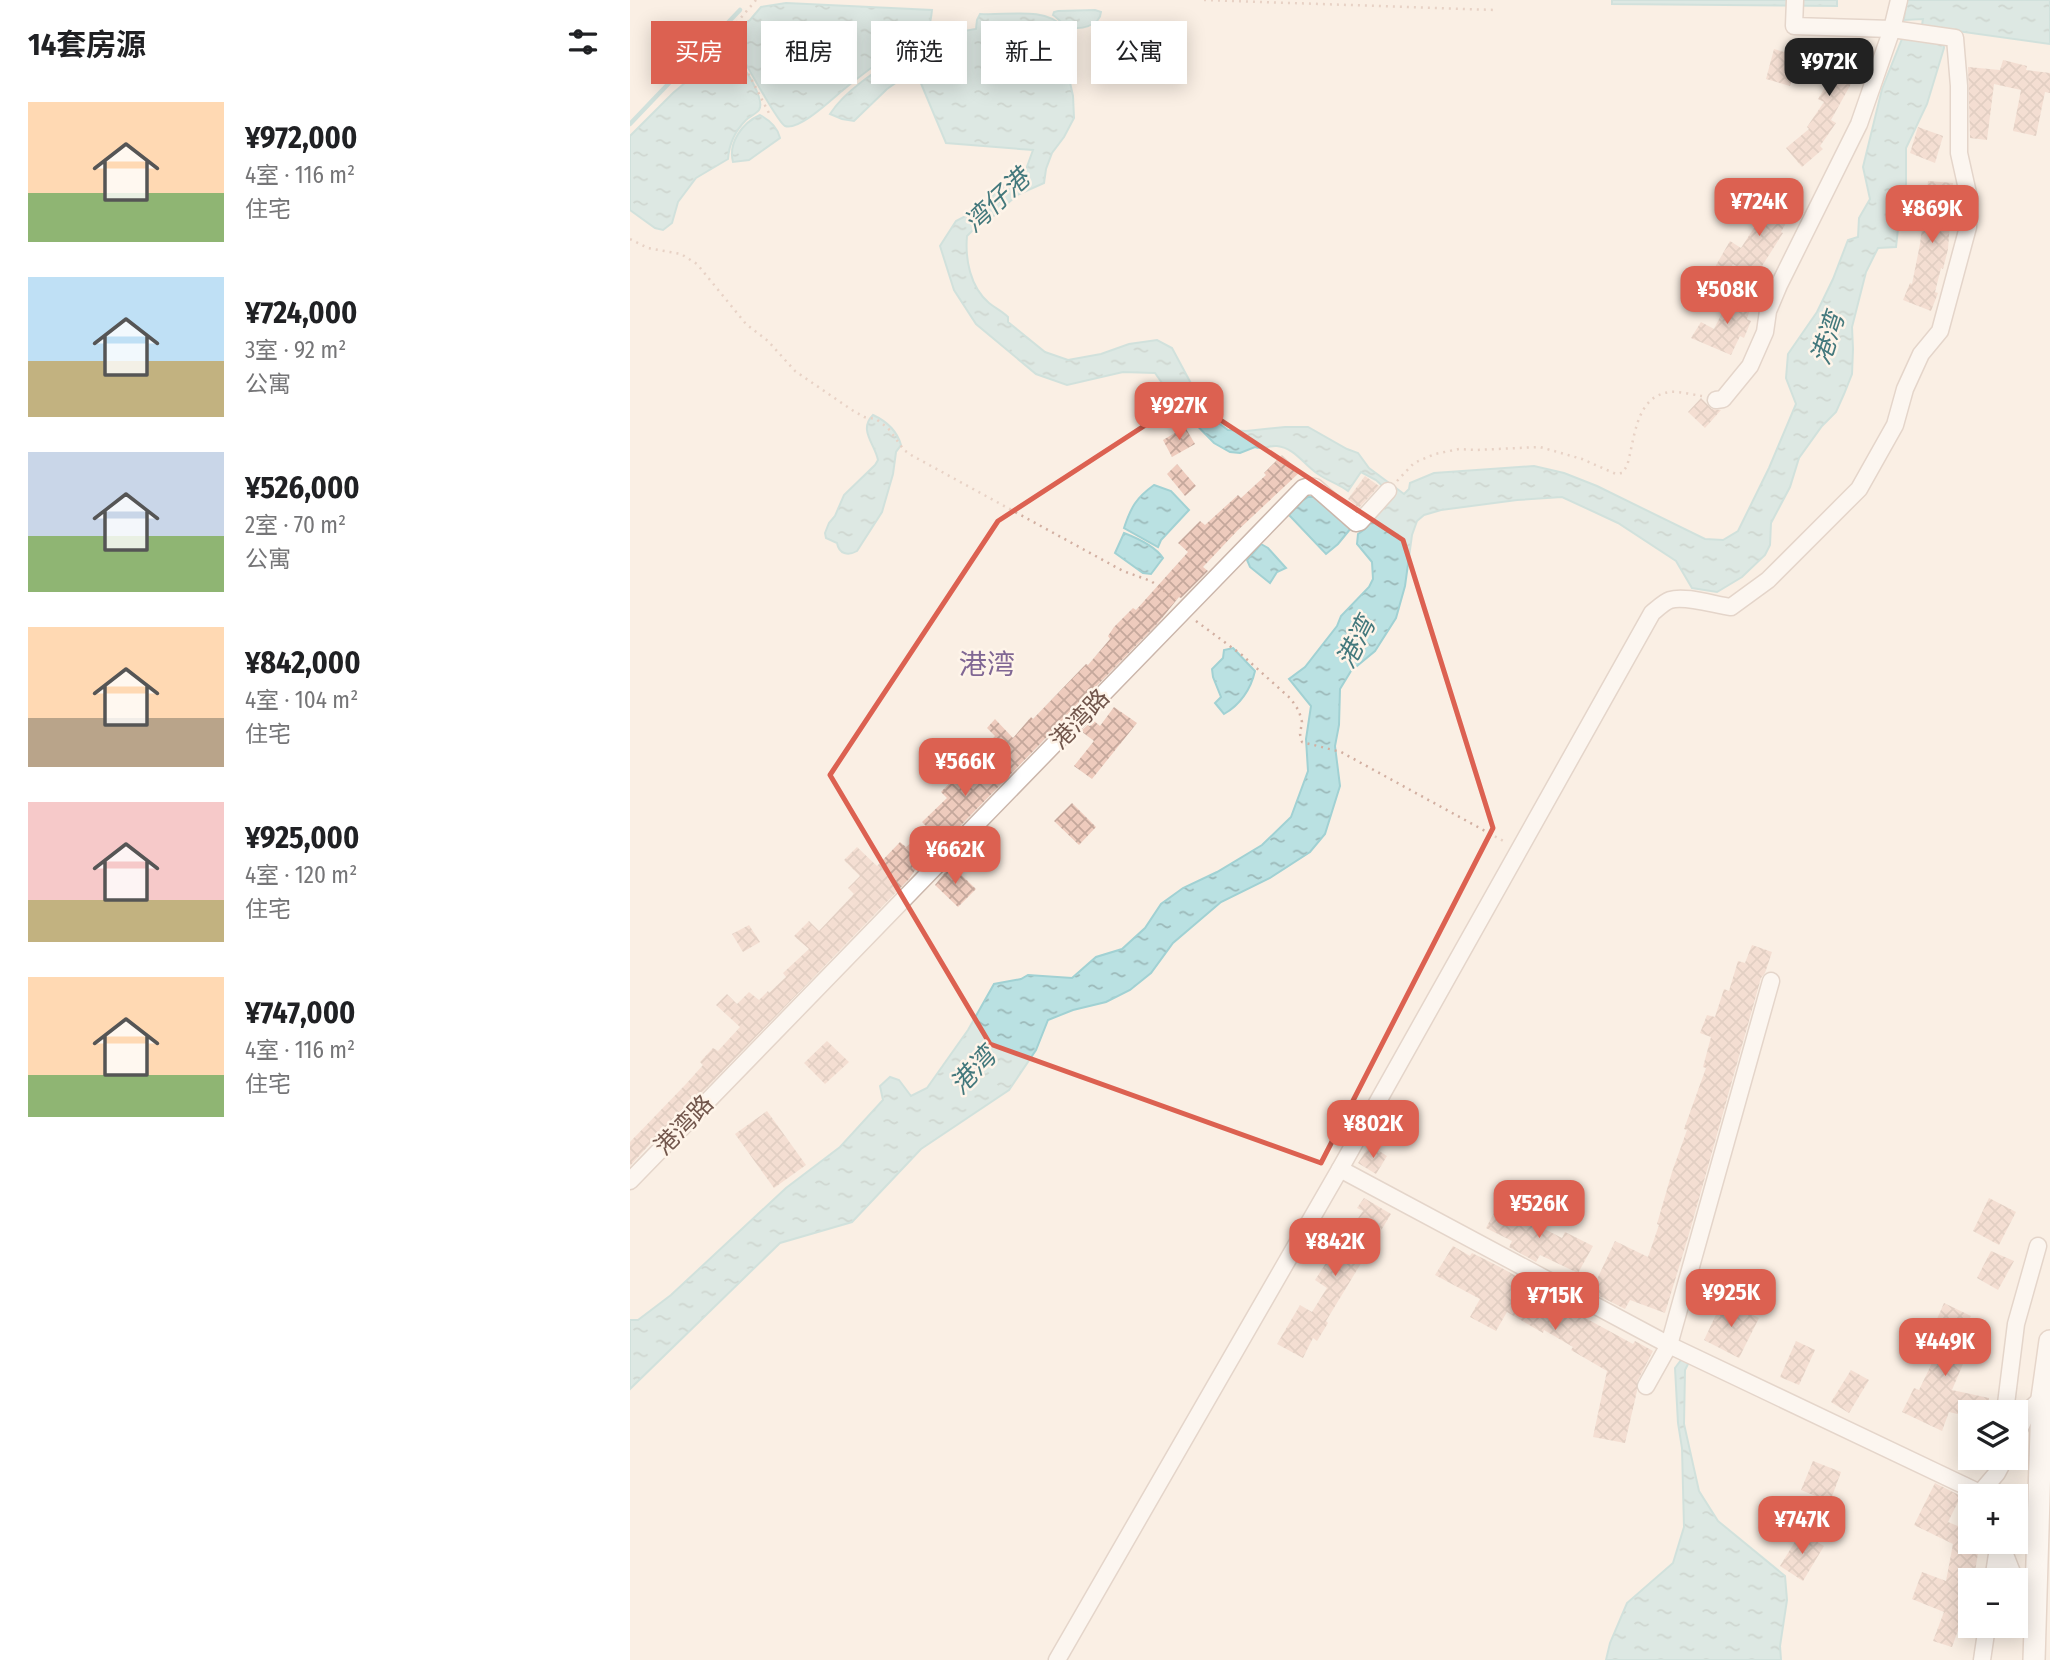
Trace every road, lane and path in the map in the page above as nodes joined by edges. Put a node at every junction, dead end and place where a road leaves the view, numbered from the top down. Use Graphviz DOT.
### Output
graph roads {
  1 [pos="756,0"];
  2 [pos="1204,0"];
  3 [pos="1899,0"];
  4 [pos="1794,6"];
  5 [pos="1495,10"];
  6 [pos="1897,27"];
  7 [pos="771,117"];
  8 [pos="630,239"];
  9 [pos="1716,401"];
  10 [pos="1388,491"];
  11 [pos="1184,612"];
  12 [pos="1519,850"];
  13 [pos="1770,981"];
  14 [pos="1340,1169"];
  15 [pos="630,1181"];
  16 [pos="2038,1246"];
  17 [pos="2050,1341"];
  18 [pos="1669,1345"];
  19 [pos="1646,1386"];
  20 [pos="2042,1398"];
  21 [pos="2006,1400"];
  22 [pos="2028,1411"];
  23 [pos="1958,1484"];
  24 [pos="2028,1611"];
  25 [pos="2035,1629"];
  26 [pos="1985,1638"];
  27 [pos="1057,1660"];
  28 [pos="1982,1660"];
  29 [pos="2034,1660"];
  1 -- 7 [label="path"];
  2 -- 5 [label="path"];
  3 -- 6 [label="street"];
  4 -- 6 [label="street"];
  6 -- 9 [label="street"];
  6 -- 12 [label="street"];
  8 -- 11 [label="path"];
  9 -- 10 [label="path"];
  10 -- 11 [label="street, 港湾路"];
  11 -- 12 [label="path"];
  11 -- 15 [label="street, 港湾路"];
  12 -- 14 [label="street"];
  13 -- 18 [label="street"];
  14 -- 18 [label="street"];
  14 -- 27 [label="street"];
  16 -- 21 [label="street"];
  17 -- 20 [label="street"];
  18 -- 19 [label="street"];
  18 -- 23 [label="street"];
  20 -- 22 [label="street"];
  20 -- 25 [label="street"];
  24 -- 25 [label="street"];
  25 -- 29 [label="street"];
  26 -- 28 [label="street"];
}
